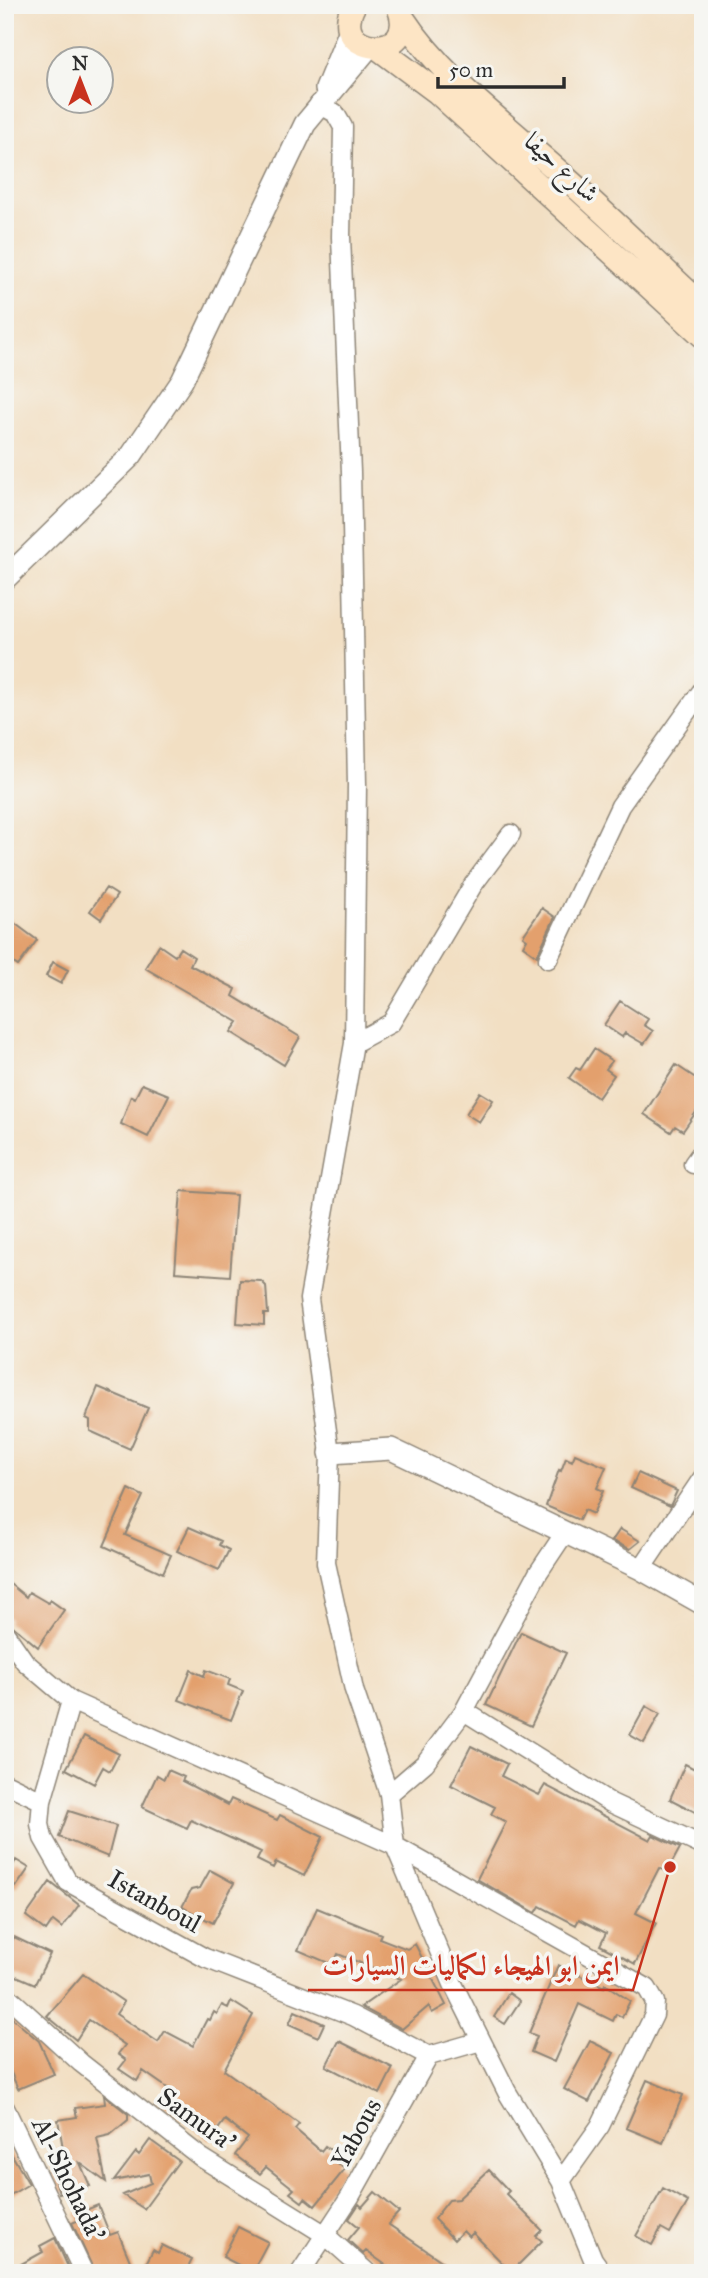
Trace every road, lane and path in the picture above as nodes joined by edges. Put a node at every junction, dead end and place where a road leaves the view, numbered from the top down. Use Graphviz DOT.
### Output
graph roads {
  1 [pos="400,11"];
  2 [pos="349,14"];
  3 [pos="374,47"];
  4 [pos="320,104"];
  5 [pos="703,306"];
  6 [pos="703,336"];
  7 [pos="5,579"];
  8 [pos="703,689"];
  9 [pos="511,834"];
  10 [pos="548,959"];
  11 [pos="354,1043"];
  12 [pos="330,1453"];
  13 [pos="703,1477"];
  14 [pos="564,1534"];
  15 [pos="641,1569"];
  16 [pos="703,1604"];
  17 [pos="5,1633"];
  18 [pos="71,1701"];
  19 [pos="464,1712"];
  20 [pos="5,1783"];
  21 [pos="389,1794"];
  22 [pos="42,1801"];
  23 [pos="395,1846"];
  24 [pos="703,1846"];
  25 [pos="5,1994"];
  26 [pos="481,2040"];
  27 [pos="429,2056"];
  28 [pos="5,2108"];
  29 [pos="561,2181"];
  30 [pos="324,2234"];
  31 [pos="84,2273"];
  32 [pos="300,2273"];
  33 [pos="368,2273"];
  34 [pos="603,2273"];
  1 -- 3 [label="main road"];
  1 -- 5 [label="main road, شارع حيفا"];
  2 -- 3 [label="main road, شارع حيفا"];
  2 -- 4 [label="street"];
  3 -- 4 [label="street"];
  3 -- 6 [label="main road, شارع حيفا"];
  4 -- 7 [label="street"];
  4 -- 11 [label="street"];
  8 -- 10 [label="street"];
  9 -- 11 [label="street"];
  11 -- 12 [label="street"];
  12 -- 14 [label="street"];
  12 -- 21 [label="street"];
  13 -- 15 [label="street"];
  14 -- 15 [label="street"];
  14 -- 19 [label="street"];
  15 -- 16 [label="street"];
  17 -- 18 [label="street"];
  18 -- 22 [label="street, Istanboul"];
  18 -- 23 [label="street"];
  19 -- 21 [label="street"];
  19 -- 24 [label="street"];
  20 -- 22 [label="street"];
  21 -- 23 [label="street"];
  22 -- 27 [label="street, Istanboul"];
  23 -- 26 [label="street"];
  23 -- 29 [label="street"];
  25 -- 30 [label="street, Samura'"];
  26 -- 27 [label="street"];
  26 -- 29 [label="street"];
  27 -- 30 [label="street, Yabous"];
  28 -- 31 [label="street, Al-Shohada'"];
  29 -- 34 [label="street"];
  30 -- 32 [label="street, Yabous"];
  30 -- 33 [label="street, Samura'"];
}
